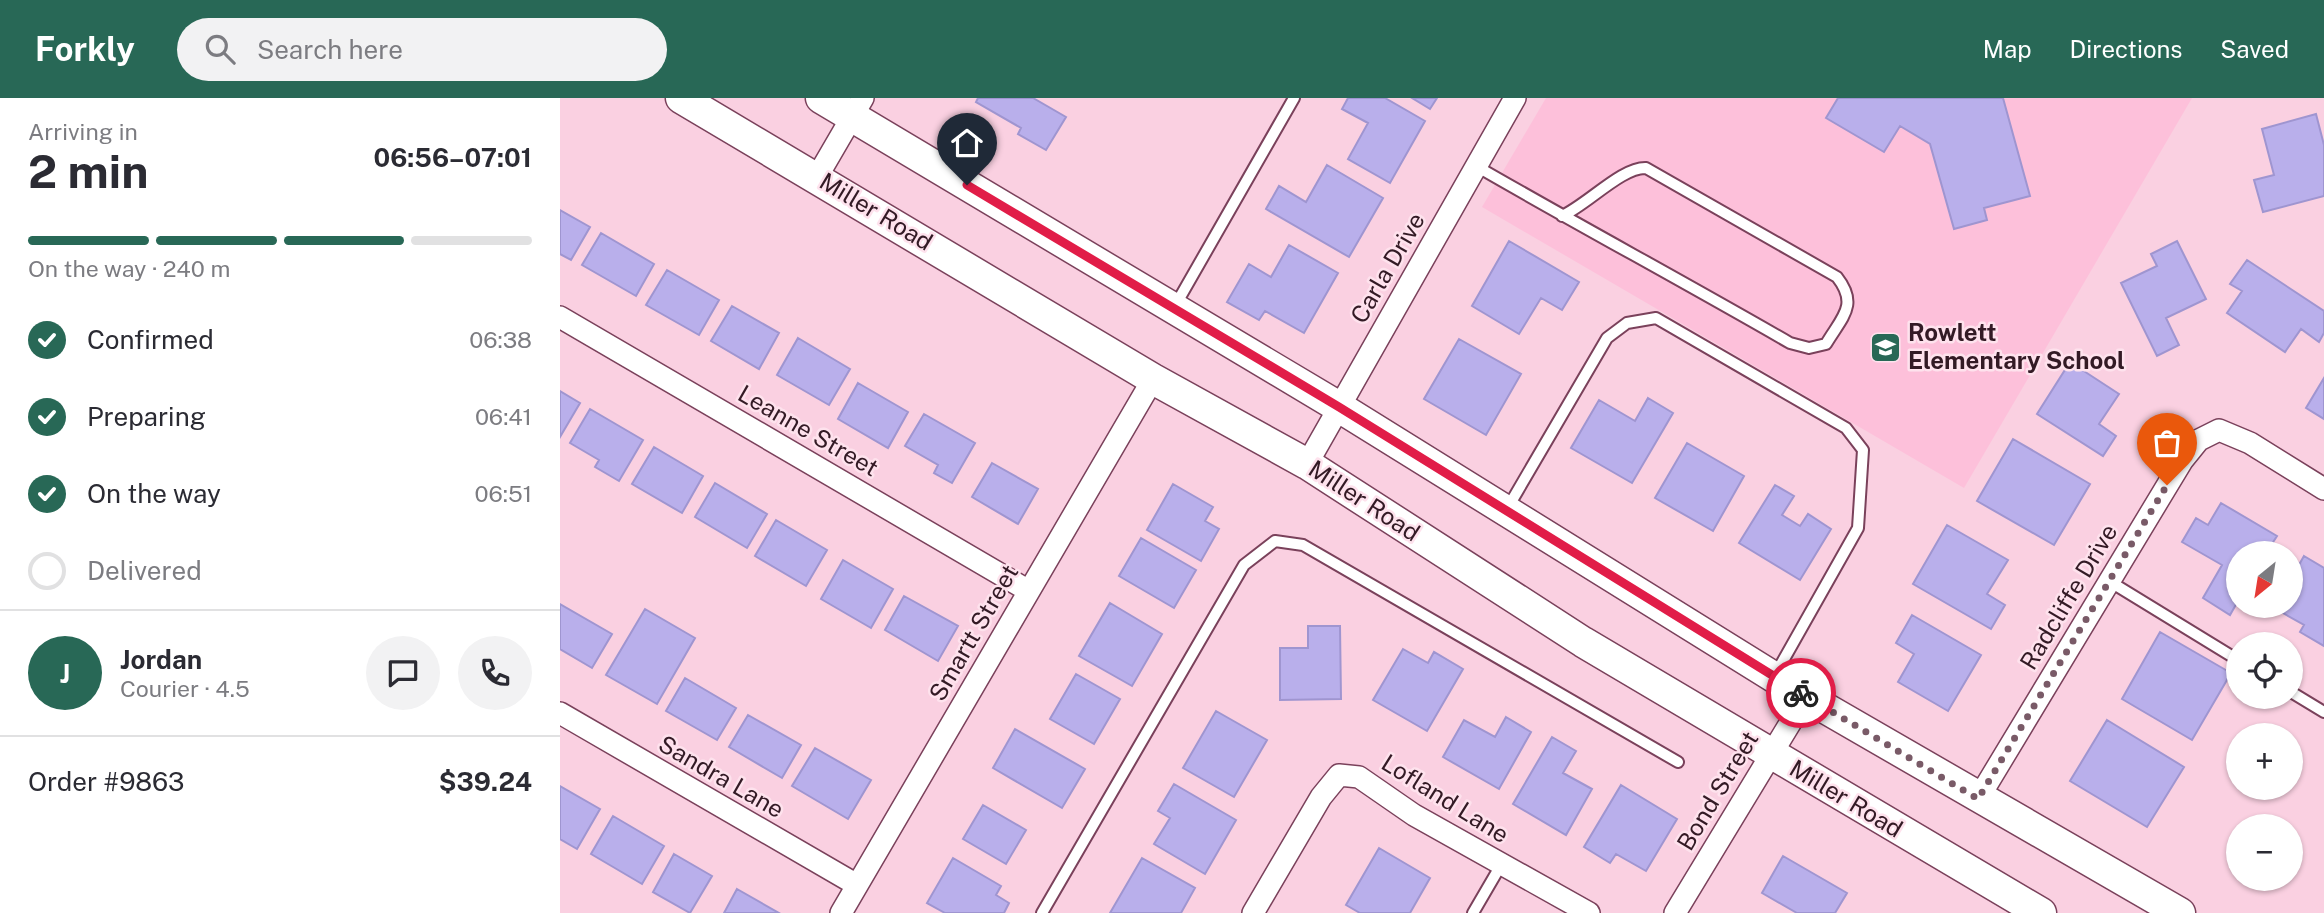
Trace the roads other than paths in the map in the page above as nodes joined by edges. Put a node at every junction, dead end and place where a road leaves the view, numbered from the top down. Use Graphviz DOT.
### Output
graph roads {
  1 [pos="681,98"];
  2 [pos="821,98"];
  3 [pos="1294,98"];
  4 [pos="1515,98"];
  5 [pos="857,107"];
  6 [pos="1476,166"];
  7 [pos="817,177"];
  8 [pos="1562,216"];
  9 [pos="1173,308"];
  10 [pos="560,317"];
  11 [pos="1153,379"];
  12 [pos="1339,407"];
  13 [pos="1307,464"];
  14 [pos="2324,489"];
  15 [pos="1506,510"];
  16 [pos="2109,581"];
  17 [pos="1029,591"];
  18 [pos="2226,653"];
  19 [pos="1774,677"];
  20 [pos="1806,697"];
  21 [pos="2303,699"];
  22 [pos="2324,712"];
  23 [pos="560,713"];
  24 [pos="1771,755"];
  25 [pos="1678,762"];
  26 [pos="1978,799"];
  27 [pos="1501,866"];
  28 [pos="857,885"];
  29 [pos="841,913"];
  30 [pos="1042,913"];
  31 [pos="1253,913"];
  32 [pos="1473,913"];
  33 [pos="1590,913"];
  34 [pos="1675,913"];
  35 [pos="2040,913"];
  36 [pos="2180,913"];
  1 -- 7 [label="main road, Miller Road"];
  2 -- 5 [label="main road"];
  3 -- 9 [label="lane"];
  4 -- 6 [label="street, Carla Drive"];
  5 -- 7 [label="street"];
  5 -- 9 [label="main road"];
  6 -- 8 [label="lane"];
  6 -- 12 [label="street, Carla Drive"];
  7 -- 11 [label="main road, Miller Road"];
  8 -- 8 [label="lane"];
  9 -- 12 [label="main road"];
  10 -- 17 [label="street, Leanne Street"];
  11 -- 13 [label="main road, Miller Road"];
  11 -- 17 [label="street, Smartt Street"];
  12 -- 13 [label="street, Carla Drive"];
  12 -- 15 [label="main road"];
  13 -- 24 [label="main road, Miller Road"];
  14 -- 16 [label="street, Radcliffe Drive"];
  15 -- 19 [label="main road"];
  15 -- 19 [label="lane"];
  16 -- 18 [label="lane"];
  16 -- 26 [label="street, Radcliffe Drive"];
  17 -- 28 [label="street, Smartt Street"];
  19 -- 20 [label="main road"];
  20 -- 24 [label="street, Bond Street"];
  20 -- 26 [label="main road"];
  21 -- 22 [label="lane"];
  23 -- 28 [label="street, Sandra Lane"];
  24 -- 34 [label="street, Bond Street"];
  24 -- 35 [label="main road, Miller Road"];
  25 -- 30 [label="lane"];
  26 -- 36 [label="main road"];
  27 -- 31 [label="street, Lofland Lane"];
  27 -- 32 [label="lane"];
  27 -- 33 [label="street, Lofland Lane"];
  28 -- 29 [label="street, Smartt Street"];
}
